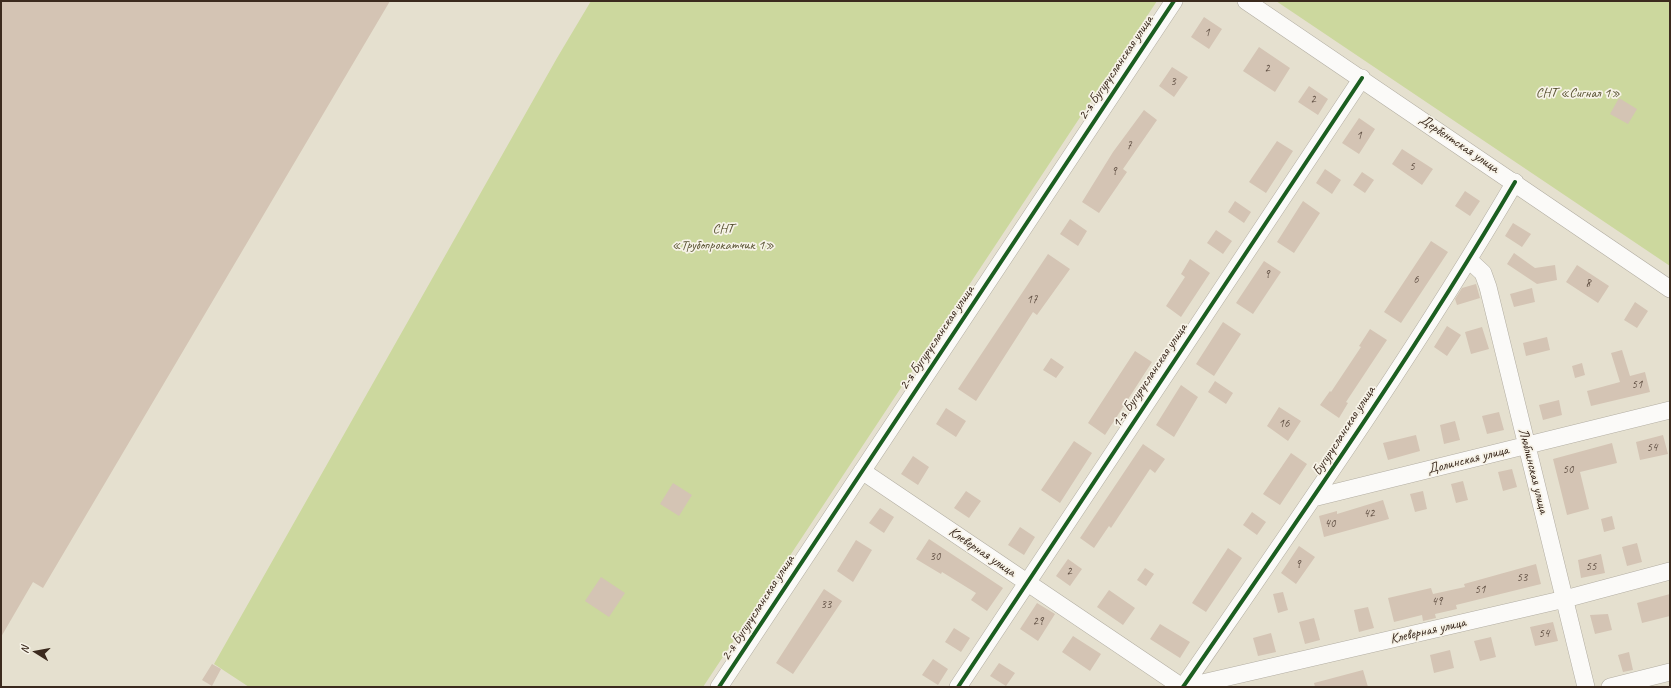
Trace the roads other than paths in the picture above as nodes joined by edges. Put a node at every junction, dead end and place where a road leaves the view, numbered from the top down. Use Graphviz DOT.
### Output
graph roads {
  1 [pos="1174,1"];
  2 [pos="1246,1"];
  3 [pos="1362,78"];
  4 [pos="1515,182"];
  5 [pos="1469,260"];
  6 [pos="1670,289"];
  7 [pos="1670,410"];
  8 [pos="1526,445"];
  9 [pos="862,471"];
  10 [pos="1313,498"];
  11 [pos="1670,571"];
  12 [pos="1026,582"];
  13 [pos="1564,599"];
  14 [pos="1670,672"];
  15 [pos="719,687"];
  16 [pos="958,687"];
  17 [pos="1183,687"];
  18 [pos="1586,687"];
  19 [pos="1610,687"];
  1 -- 9 [label="street, 2-я Бугурусланская улица"];
  2 -- 3 [label="street, Дербентская улица"];
  3 -- 4 [label="street, Дербентская улица"];
  3 -- 12 [label="street, 1-я Бугурусланская улица"];
  4 -- 5 [label="street, Бугурусланская улица"];
  4 -- 6 [label="street, Дербентская улица"];
  5 -- 8 [label="street, Люблинская улица"];
  5 -- 10 [label="street, Бугурусланская улица"];
  7 -- 8 [label="street, Долинская улица"];
  8 -- 10 [label="street, Долинская улица"];
  8 -- 13 [label="street, Люблинская улица"];
  9 -- 12 [label="street, Клеверная улица"];
  9 -- 15 [label="street, 2-я Бугурусланская улица"];
  10 -- 17 [label="street, Бугурусланская улица"];
  11 -- 13 [label="street, Клеверная улица"];
  12 -- 16 [label="street, 1-я Бугурусланская улица"];
  12 -- 17 [label="street, Клеверная улица"];
  13 -- 17 [label="street, Клеверная улица"];
  13 -- 18 [label="street, Люблинская улица"];
  14 -- 19 [label="street"];
}
